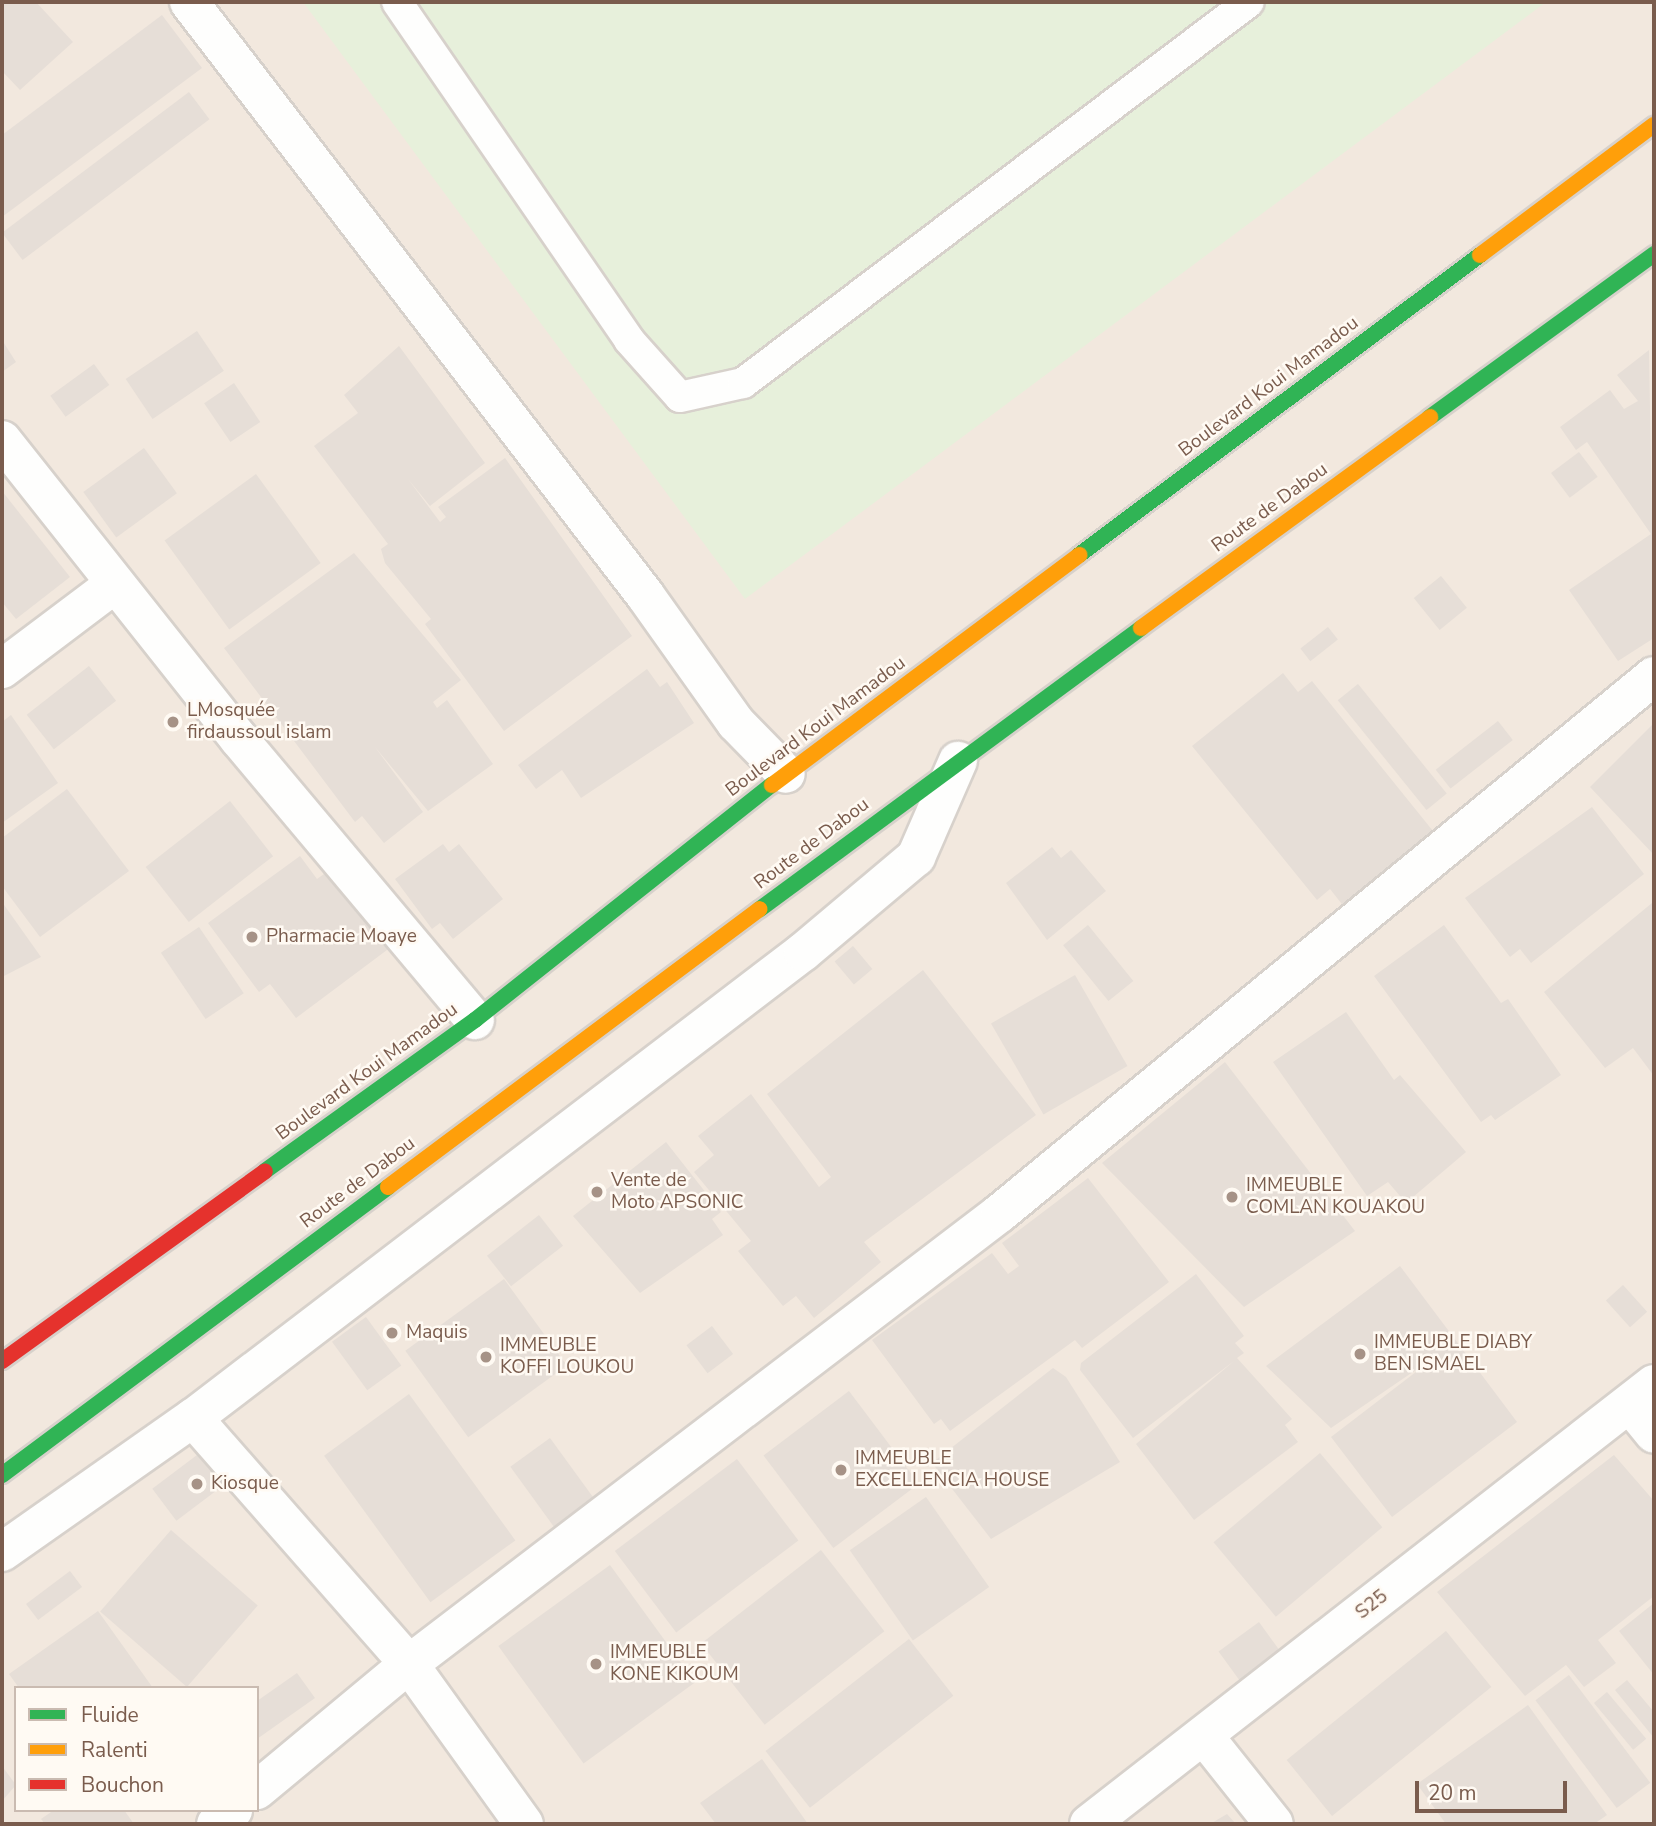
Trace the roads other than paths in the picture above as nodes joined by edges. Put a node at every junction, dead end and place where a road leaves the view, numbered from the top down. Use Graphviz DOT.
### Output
graph roads {
  1 [pos="189,2"];
  2 [pos="397,2"];
  3 [pos="1249,2"];
  4 [pos="1654,125"];
  5 [pos="1654,254"];
  6 [pos="2,440"];
  7 [pos="115,584"];
  8 [pos="2,669"];
  9 [pos="1654,676"];
  10 [pos="958,761"];
  11 [pos="786,774"];
  12 [pos="475,1020"];
  13 [pos="2,1361"];
  14 [pos="1642,1394"];
  15 [pos="193,1418"];
  16 [pos="1654,1434"];
  17 [pos="2,1475"];
  18 [pos="2,1552"];
  19 [pos="409,1664"];
  20 [pos="1204,1736"];
  21 [pos="259,1788"];
  22 [pos="231,1812"];
  23 [pos="216,1824"];
  24 [pos="524,1824"];
  25 [pos="1088,1824"];
  26 [pos="1274,1824"];
  1 -- 11 [label="street"];
  2 -- 3 [label="lane"];
  4 -- 11 [label="main road, Boulevard Koui Mamadou"];
  5 -- 10 [label="main road, Route de Dabou"];
  6 -- 7 [label="street"];
  7 -- 8 [label="street"];
  7 -- 12 [label="street"];
  9 -- 19 [label="street"];
  10 -- 15 [label="street"];
  10 -- 17 [label="main road, Route de Dabou"];
  11 -- 12 [label="main road, Boulevard Koui Mamadou"];
  12 -- 13 [label="main road, Boulevard Koui Mamadou"];
  14 -- 16 [label="street"];
  14 -- 20 [label="street, S25"];
  15 -- 18 [label="street"];
  15 -- 19 [label="street"];
  19 -- 21 [label="street"];
  19 -- 24 [label="street"];
  20 -- 25 [label="street, S25"];
  20 -- 26 [label="street"];
  22 -- 23 [label="street"];
}
